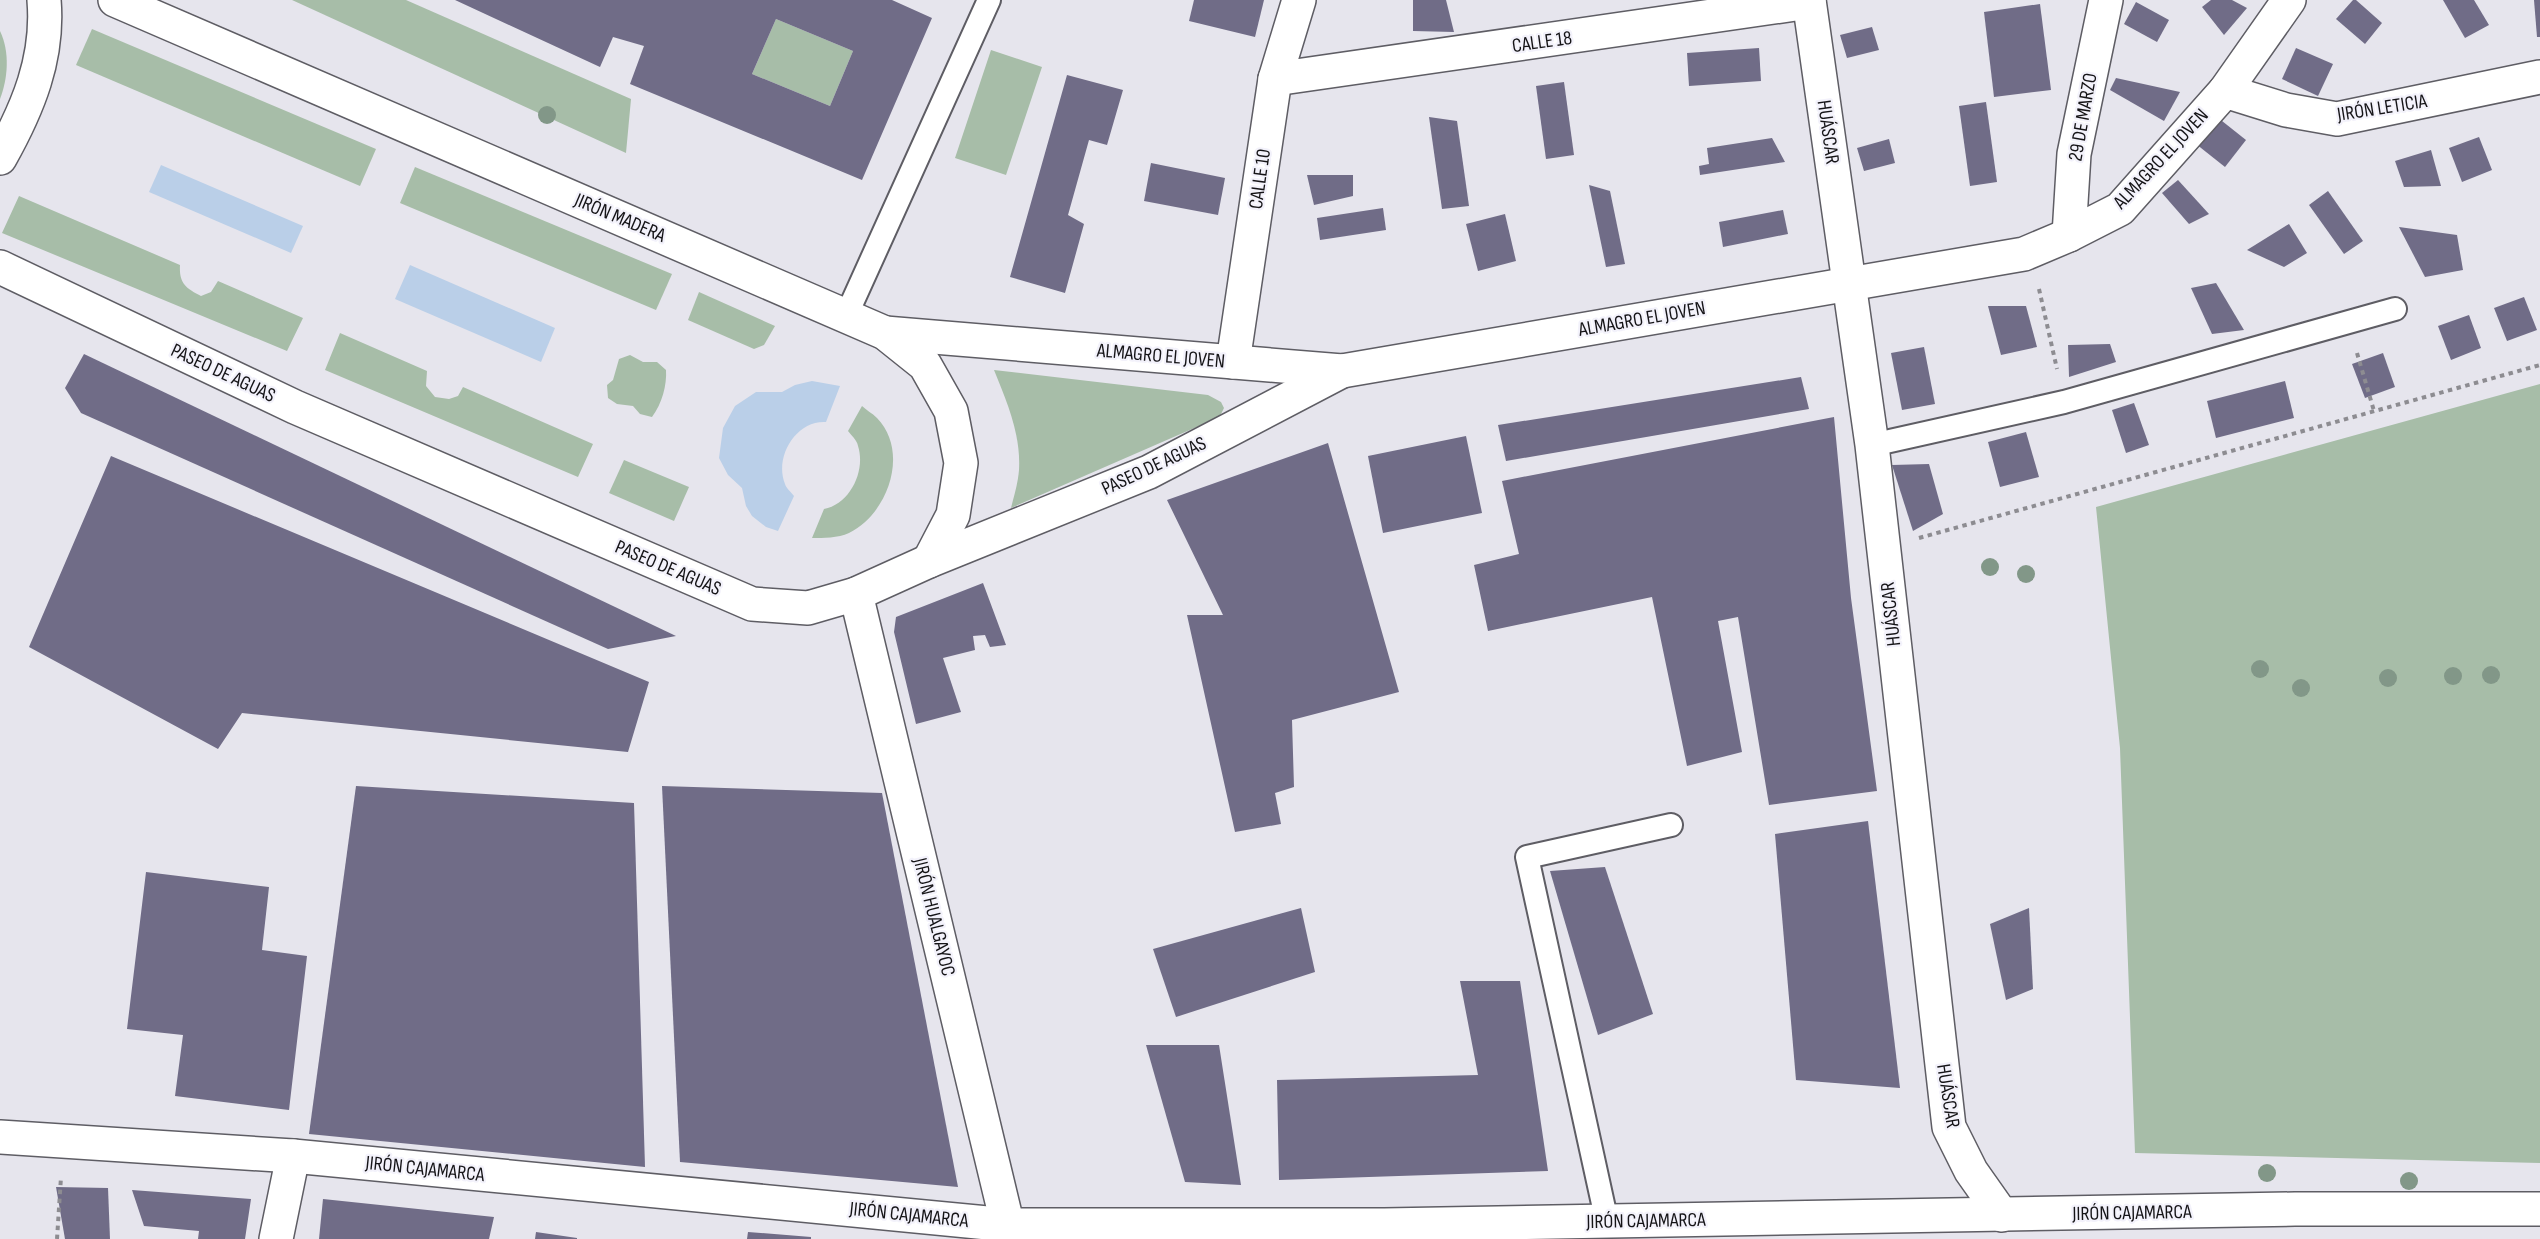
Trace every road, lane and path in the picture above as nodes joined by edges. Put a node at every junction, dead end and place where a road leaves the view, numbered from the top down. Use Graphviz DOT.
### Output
graph roads {
  1 [pos="44,0"];
  2 [pos="115,0"];
  3 [pos="989,0"];
  4 [pos="1299,0"];
  5 [pos="2106,0"];
  6 [pos="2289,0"];
  7 [pos="1809,1"];
  8 [pos="2540,77"];
  9 [pos="1275,79"];
  10 [pos="2225,91"];
  11 [pos="0,158"];
  12 [pos="2069,235"];
  13 [pos="2031,251"];
  14 [pos="0,267"];
  15 [pos="1849,283"];
  16 [pos="2395,309"];
  17 [pos="846,316"];
  18 [pos="2349,324"];
  19 [pos="885,333"];
  20 [pos="1233,362"];
  21 [pos="2540,365"];
  22 [pos="1342,371"];
  23 [pos="2064,402"];
  24 [pos="2374,411"];
  25 [pos="1872,445"];
  26 [pos="1884,548"];
  27 [pos="929,561"];
  28 [pos="856,594"];
  29 [pos="1671,825"];
  30 [pos="0,1137"];
  31 [pos="63,1141"];
  32 [pos="294,1156"];
  33 [pos="2540,1209"];
  34 [pos="2002,1215"];
  35 [pos="1607,1222"];
  36 [pos="2047,1227"];
  37 [pos="1009,1232"];
  38 [pos="57,1239"];
  39 [pos="276,1239"];
  1 -- 11 [label="street"];
  2 -- 17 [label="street, JIRÓN MADERA"];
  3 -- 17 [label="lane"];
  4 -- 9 [label="street, CALLE 10"];
  5 -- 12 [label="street, 29 DE MARZO"];
  6 -- 10 [label="street, ALMAGRO EL JOVEN"];
  7 -- 9 [label="street, CALLE 18"];
  7 -- 15 [label="street, HUÁSCAR"];
  8 -- 10 [label="street, JIRÓN LETICIA"];
  9 -- 20 [label="street, CALLE 10"];
  10 -- 12 [label="street, ALMAGRO EL JOVEN"];
  12 -- 13 [label="street, ALMAGRO EL JOVEN"];
  13 -- 15 [label="street, ALMAGRO EL JOVEN"];
  13 -- 23 [label="path"];
  14 -- 28 [label="street, PASEO DE AGUAS"];
  15 -- 22 [label="street, ALMAGRO EL JOVEN"];
  15 -- 25 [label="street, HUÁSCAR"];
  16 -- 18 [label="lane"];
  17 -- 19 [label="street, JIRÓN MADERA"];
  18 -- 23 [label="lane"];
  18 -- 24 [label="path"];
  19 -- 20 [label="street, ALMAGRO EL JOVEN"];
  19 -- 27 [label="street, JIRÓN MADERA"];
  20 -- 22 [label="street, ALMAGRO EL JOVEN"];
  21 -- 24 [label="path"];
  22 -- 27 [label="street, PASEO DE AGUAS"];
  23 -- 25 [label="lane"];
  24 -- 26 [label="path"];
  25 -- 26 [label="street, HUÁSCAR"];
  26 -- 34 [label="street, HUÁSCAR"];
  27 -- 28 [label="street, PASEO DE AGUAS"];
  28 -- 37 [label="street, JIRÓN HUALGAYOC"];
  29 -- 35 [label="lane"];
  30 -- 31 [label="street, JIRÓN CAJAMARCA"];
  31 -- 32 [label="street, JIRÓN CAJAMARCA"];
  31 -- 38 [label="path"];
  32 -- 37 [label="street, JIRÓN CAJAMARCA"];
  32 -- 39 [label="street"];
  33 -- 36 [label="street, JIRÓN CAJAMARCA"];
  34 -- 35 [label="street, JIRÓN CAJAMARCA"];
  34 -- 36 [label="street, JIRÓN CAJAMARCA"];
  35 -- 37 [label="street, JIRÓN CAJAMARCA"];
}
